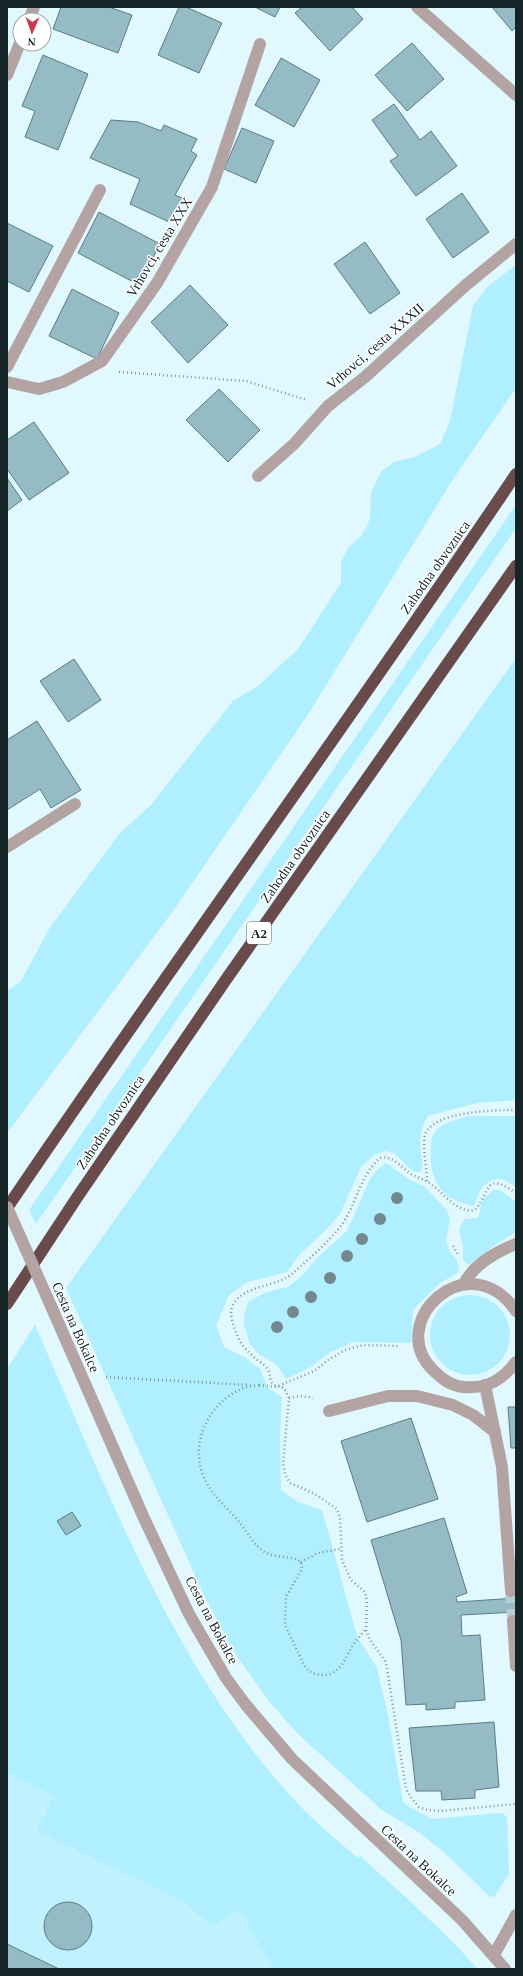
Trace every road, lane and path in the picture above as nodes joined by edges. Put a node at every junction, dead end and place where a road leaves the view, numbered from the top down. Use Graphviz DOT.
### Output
graph roads {
  1 [pos="417,7"];
  2 [pos="260,44"];
  3 [pos="16,52"];
  4 [pos="7,74"];
  5 [pos="516,95"];
  6 [pos="100,190"];
  7 [pos="516,244"];
  8 [pos="7,367"];
  9 [pos="89,369"];
  10 [pos="7,382"];
  11 [pos="328,406"];
  12 [pos="516,474"];
  13 [pos="258,476"];
  14 [pos="516,566"];
  15 [pos="75,804"];
  16 [pos="7,847"];
  17 [pos="516,1110"];
  18 [pos="427,1181"];
  19 [pos="516,1193"];
  20 [pos="7,1208"];
  21 [pos="516,1244"];
  22 [pos="464,1284"];
  23 [pos="516,1291"];
  24 [pos="7,1304"];
  25 [pos="514,1308"];
  26 [pos="420,1347"];
  27 [pos="516,1362"];
  28 [pos="81,1375"];
  29 [pos="259,1385"];
  30 [pos="485,1385"];
  31 [pos="276,1387"];
  32 [pos="329,1411"];
  33 [pos="495,1432"];
  34 [pos="340,1549"];
  35 [pos="301,1562"];
  36 [pos="511,1591"];
  37 [pos="513,1621"];
  38 [pos="366,1630"];
  39 [pos="516,1666"];
  40 [pos="516,1804"];
  41 [pos="516,1915"];
  42 [pos="494,1955"];
  43 [pos="505,1969"];
  1 -- 5 [label="street"];
  2 -- 9 [label="street, Vrhovci, cesta XXX"];
  3 -- 4 [label="street"];
  6 -- 8 [label="street"];
  7 -- 11 [label="street, Vrhovci, cesta XXXII"];
  9 -- 10 [label="street, Vrhovci, cesta XXX"];
  9 -- 11 [label="path"];
  11 -- 13 [label="street, Vrhovci, cesta XXXII"];
  12 -- 20 [label="highway, Zahodna obvoznica"];
  14 -- 24 [label="highway, Zahodna obvoznica / A2"];
  15 -- 16 [label="street"];
  17 -- 18 [label="path"];
  18 -- 19 [label="path"];
  18 -- 31 [label="path"];
  20 -- 28 [label="street, Cesta na Bokalce, bridge"];
  21 -- 22 [label="street"];
  22 -- 25 [label="street"];
  22 -- 26 [label="street"];
  23 -- 25 [label="street"];
  26 -- 30 [label="street"];
  26 -- 31 [label="path"];
  27 -- 30 [label="street"];
  28 -- 29 [label="path"];
  28 -- 42 [label="street, Cesta na Bokalce"];
  29 -- 31 [label="path"];
  29 -- 35 [label="path"];
  30 -- 33 [label="street"];
  31 -- 34 [label="path"];
  32 -- 33 [label="street"];
  33 -- 36 [label="street"];
  34 -- 35 [label="path"];
  34 -- 38 [label="path"];
  35 -- 38 [label="path"];
  37 -- 39 [label="street"];
  38 -- 40 [label="path"];
  41 -- 42 [label="street"];
  42 -- 43 [label="street, Cesta na Bokalce"];
}
